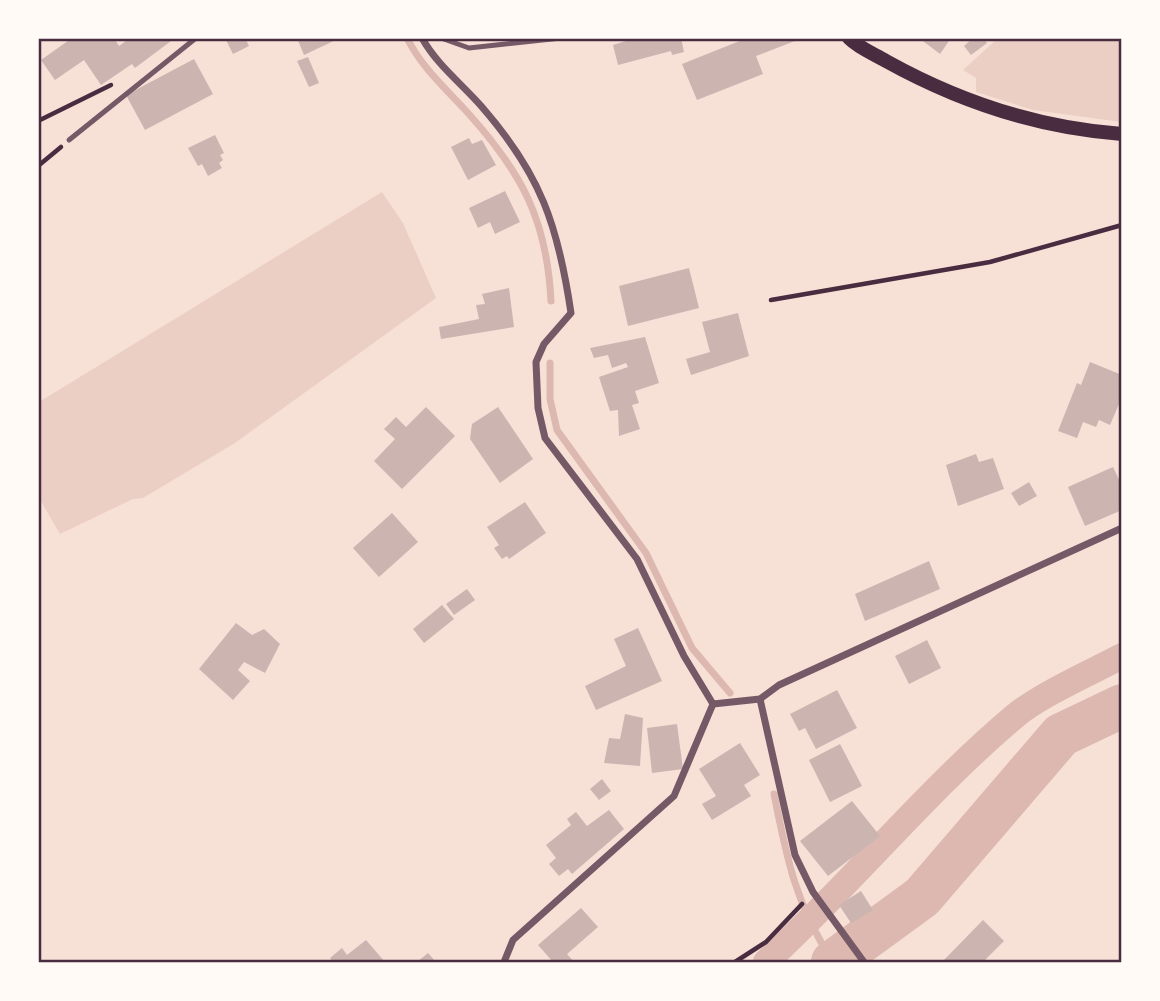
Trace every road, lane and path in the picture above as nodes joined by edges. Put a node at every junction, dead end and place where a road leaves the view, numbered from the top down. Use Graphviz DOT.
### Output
graph roads {
  1 [pos="196,38"];
  2 [pos="422,38"];
  3 [pos="441,38"];
  4 [pos="561,38"];
  5 [pos="849,38"];
  6 [pos="122,82"];
  7 [pos="38,121"];
  8 [pos="1122,134"];
  9 [pos="69,140"];
  10 [pos="38,166"];
  11 [pos="1122,225"];
  12 [pos="771,300"];
  13 [pos="1122,528"];
  14 [pos="760,699"];
  15 [pos="713,704"];
  16 [pos="795,912"];
  17 [pos="504,962"];
  18 [pos="735,962"];
  19 [pos="864,962"];
  1 -- 9 [label="lane"];
  2 -- 15 [label="street"];
  3 -- 4 [label="lane"];
  5 -- 8 [label="main road"];
  6 -- 7 [label="path"];
  9 -- 10 [label="path"];
  11 -- 12 [label="path"];
  13 -- 14 [label="street"];
  14 -- 15 [label="street"];
  14 -- 19 [label="street"];
  15 -- 17 [label="street"];
  16 -- 18 [label="path"];
}
